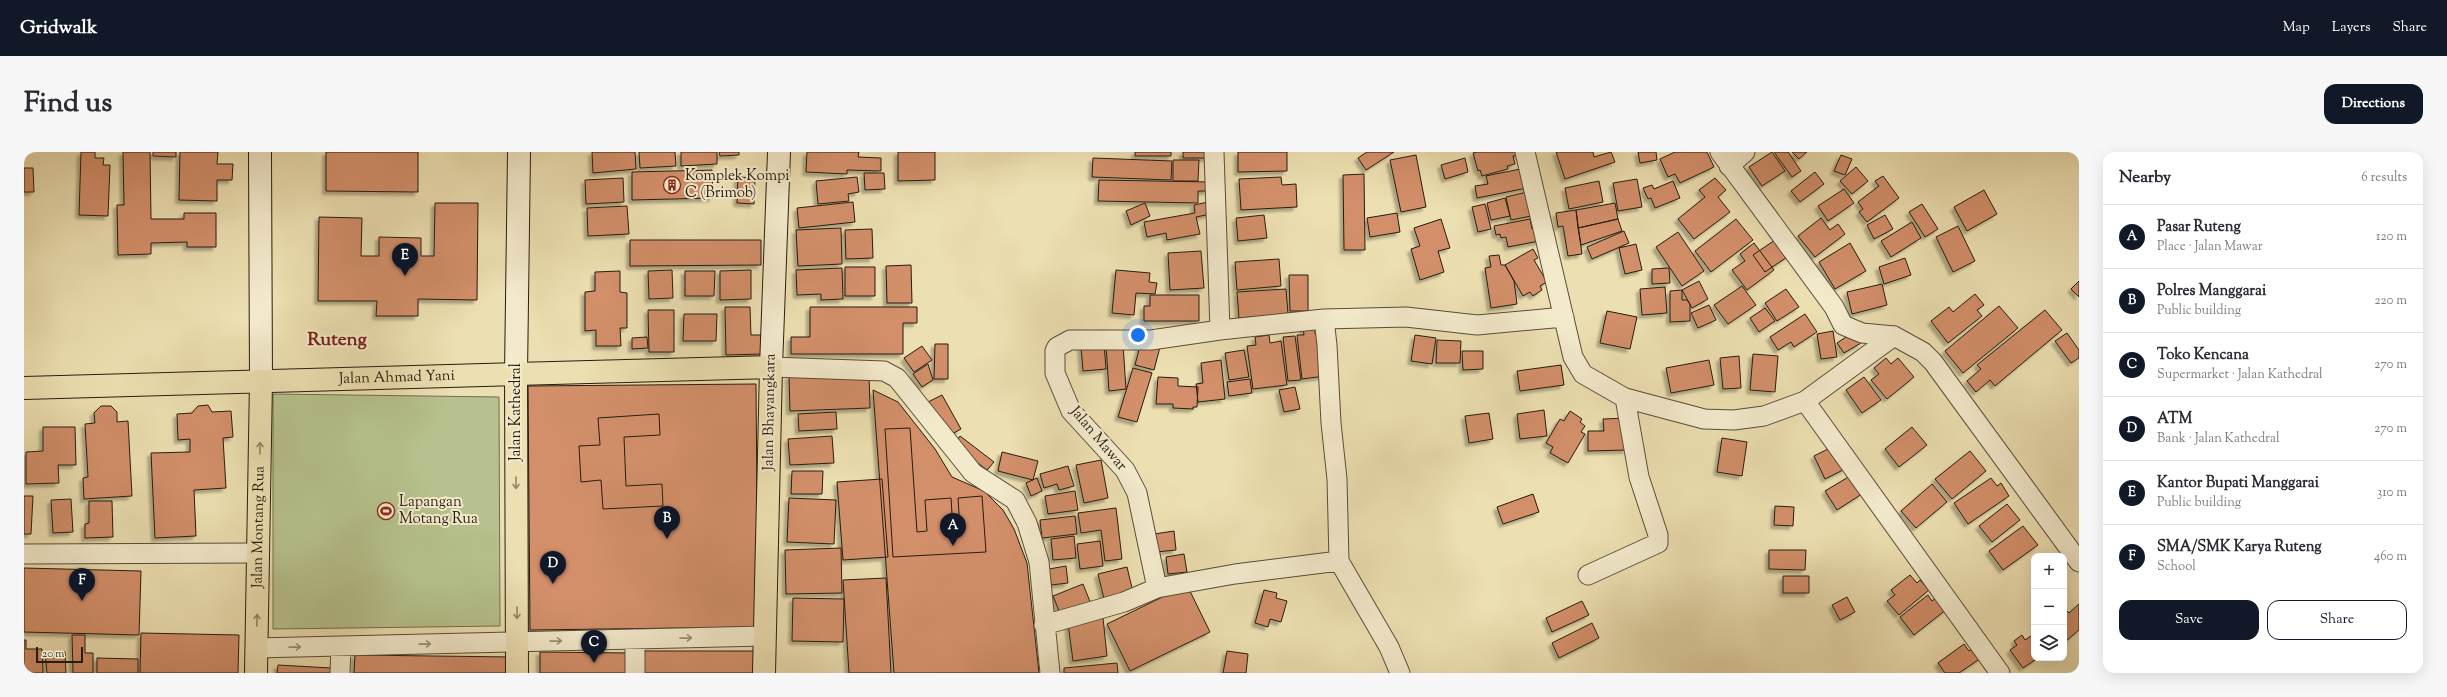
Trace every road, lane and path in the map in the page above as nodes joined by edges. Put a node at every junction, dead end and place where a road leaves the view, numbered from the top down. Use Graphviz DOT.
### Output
graph roads {
  1 [pos="260,152"];
  2 [pos="519,152"];
  3 [pos="779,152"];
  4 [pos="1214,152"];
  5 [pos="1525,152"];
  6 [pos="1745,152"];
  7 [pos="1724,159"];
  8 [pos="1564,317"];
  9 [pos="1324,319"];
  10 [pos="1220,330"];
  11 [pos="1894,336"];
  12 [pos="771,367"];
  13 [pos="516,374"];
  14 [pos="261,381"];
  15 [pos="24,388"];
  16 [pos="1625,398"];
  17 [pos="1805,401"];
  18 [pos="258,553"];
  19 [pos="24,554"];
  20 [pos="1339,561"];
  21 [pos="2079,562"];
  22 [pos="1588,575"];
  23 [pos="1157,588"];
  24 [pos="1044,625"];
  25 [pos="765,636"];
  26 [pos="635,639"];
  27 [pos="517,642"];
  28 [pos="341,646"];
  29 [pos="256,648"];
  30 [pos="256,673"];
  31 [pos="340,673"];
  32 [pos="518,673"];
  33 [pos="635,673"];
  34 [pos="764,673"];
  35 [pos="1050,673"];
  36 [pos="1400,673"];
  37 [pos="2000,673"];
  1 -- 14 [label="street"];
  2 -- 13 [label="street, Jalan Kathedral"];
  3 -- 12 [label="street, Jalan Bhayangkara"];
  4 -- 10 [label="street"];
  5 -- 8 [label="street"];
  6 -- 7 [label="street"];
  7 -- 11 [label="street"];
  8 -- 9 [label="street"];
  8 -- 16 [label="street"];
  9 -- 10 [label="street"];
  9 -- 20 [label="street"];
  10 -- 23 [label="street, Jalan Mawar"];
  11 -- 17 [label="street"];
  11 -- 21 [label="street"];
  12 -- 13 [label="main road, Jalan Ahmad Yani"];
  12 -- 24 [label="street"];
  12 -- 25 [label="main road, Jalan Bhayangkara"];
  13 -- 14 [label="main road, Jalan Ahmad Yani"];
  13 -- 27 [label="main road, Jalan Kathedral, one-way"];
  14 -- 15 [label="main road, Jalan Ahmad Yani"];
  18 -- 14 [label="main road, Jalan Montang Rua, one-way"];
  16 -- 17 [label="street"];
  16 -- 22 [label="street"];
  17 -- 37 [label="street"];
  18 -- 19 [label="street"];
  29 -- 18 [label="main road, Jalan Montang Rua, one-way"];
  20 -- 23 [label="street"];
  20 -- 36 [label="street"];
  23 -- 24 [label="street"];
  24 -- 35 [label="street"];
  26 -- 25 [label="street, one-way"];
  25 -- 34 [label="main road, Jalan Bhayangkara"];
  27 -- 26 [label="street, one-way"];
  26 -- 33 [label="street"];
  28 -- 27 [label="street, one-way"];
  27 -- 32 [label="main road, Jalan Kathedral"];
  29 -- 28 [label="street, one-way"];
  28 -- 31 [label="street"];
  29 -- 30 [label="main road, Jalan Montang Rua"];
}
